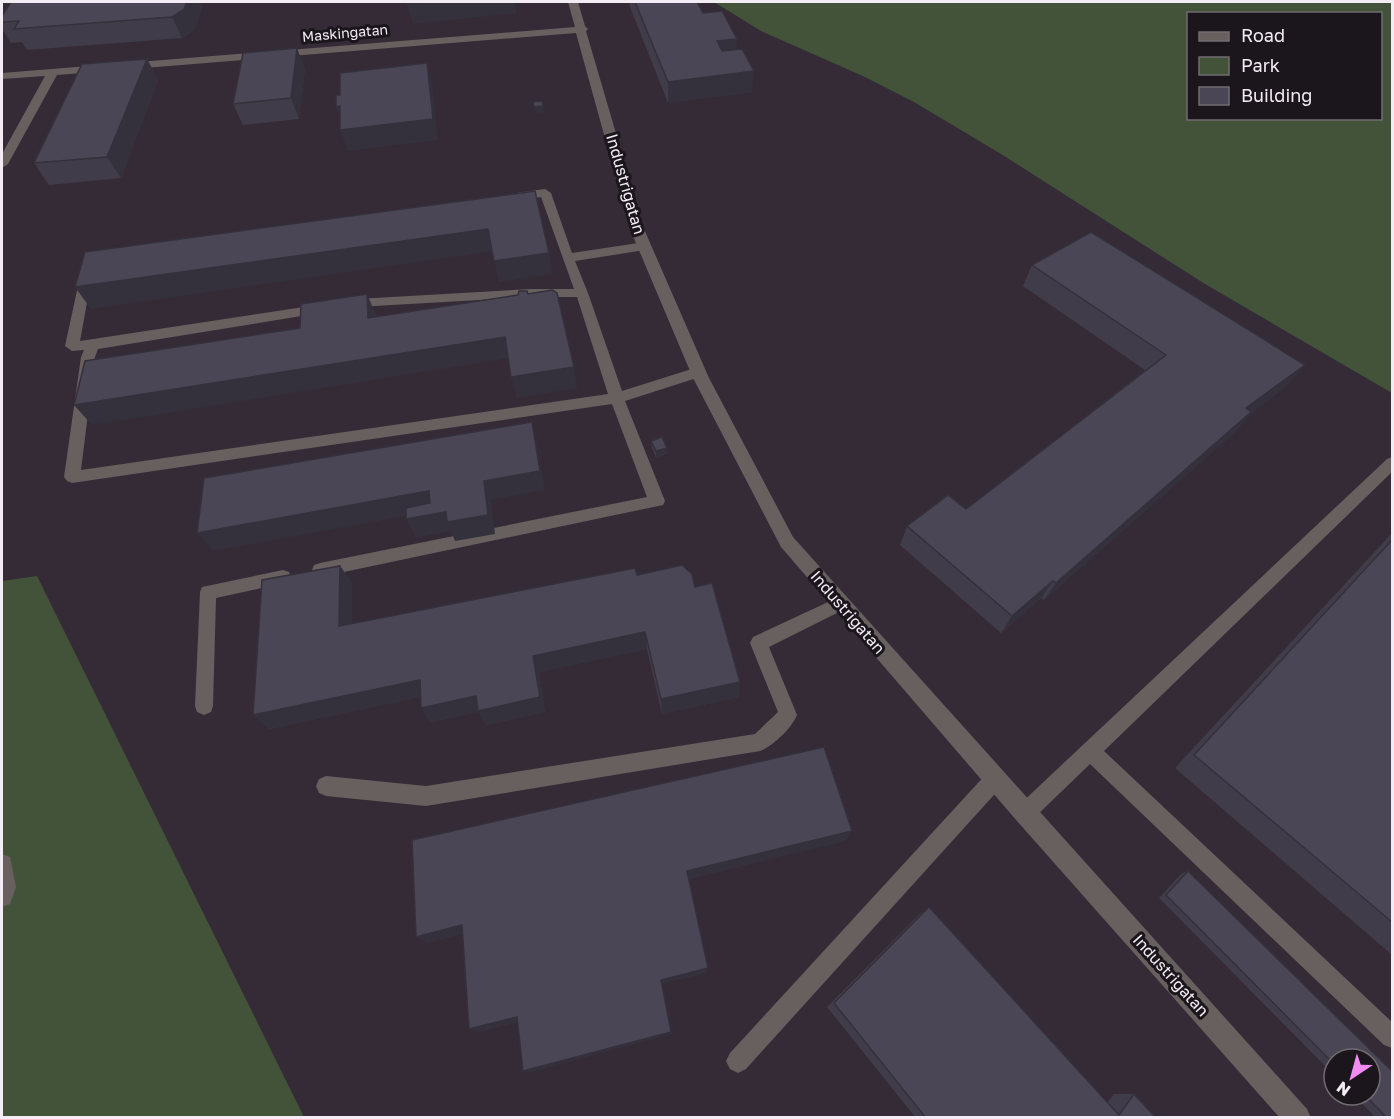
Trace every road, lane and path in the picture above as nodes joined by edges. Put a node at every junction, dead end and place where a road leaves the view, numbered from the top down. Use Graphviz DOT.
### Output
graph roads {
  1 [pos="573,2"];
  2 [pos="583,29"];
  3 [pos="53,72"];
  4 [pos="2,76"];
  5 [pos="2,164"];
  6 [pos="498,199"];
  7 [pos="645,246"];
  8 [pos="90,257"];
  9 [pos="567,258"];
  10 [pos="582,293"];
  11 [pos="93,345"];
  12 [pos="698,372"];
  13 [pos="617,398"];
  14 [pos="1392,463"];
  15 [pos="841,603"];
  16 [pos="204,706"];
  17 [pos="1090,751"];
  18 [pos="995,778"];
  19 [pos="327,786"];
  20 [pos="1025,813"];
  21 [pos="2,865"];
  22 [pos="2,896"];
  23 [pos="1392,1037"];
  24 [pos="738,1061"];
  25 [pos="1298,1118"];
  1 -- 2 [label="street, Industrigatan"];
  2 -- 3 [label="street, Maskingatan"];
  2 -- 7 [label="street, Industrigatan"];
  3 -- 4 [label="street, Maskingatan"];
  3 -- 5 [label="street"];
  6 -- 9 [label="lane"];
  7 -- 9 [label="lane"];
  7 -- 12 [label="street, Industrigatan"];
  8 -- 11 [label="lane"];
  9 -- 10 [label="lane"];
  10 -- 11 [label="lane"];
  10 -- 13 [label="lane"];
  11 -- 13 [label="lane"];
  12 -- 13 [label="lane"];
  12 -- 15 [label="street, Industrigatan"];
  13 -- 16 [label="lane"];
  14 -- 17 [label="lane"];
  15 -- 18 [label="street, Industrigatan"];
  15 -- 19 [label="lane"];
  17 -- 20 [label="lane"];
  17 -- 23 [label="lane"];
  18 -- 20 [label="street, Industrigatan"];
  18 -- 24 [label="lane"];
  20 -- 25 [label="street, Industrigatan"];
  21 -- 22 [label="street"];
}
